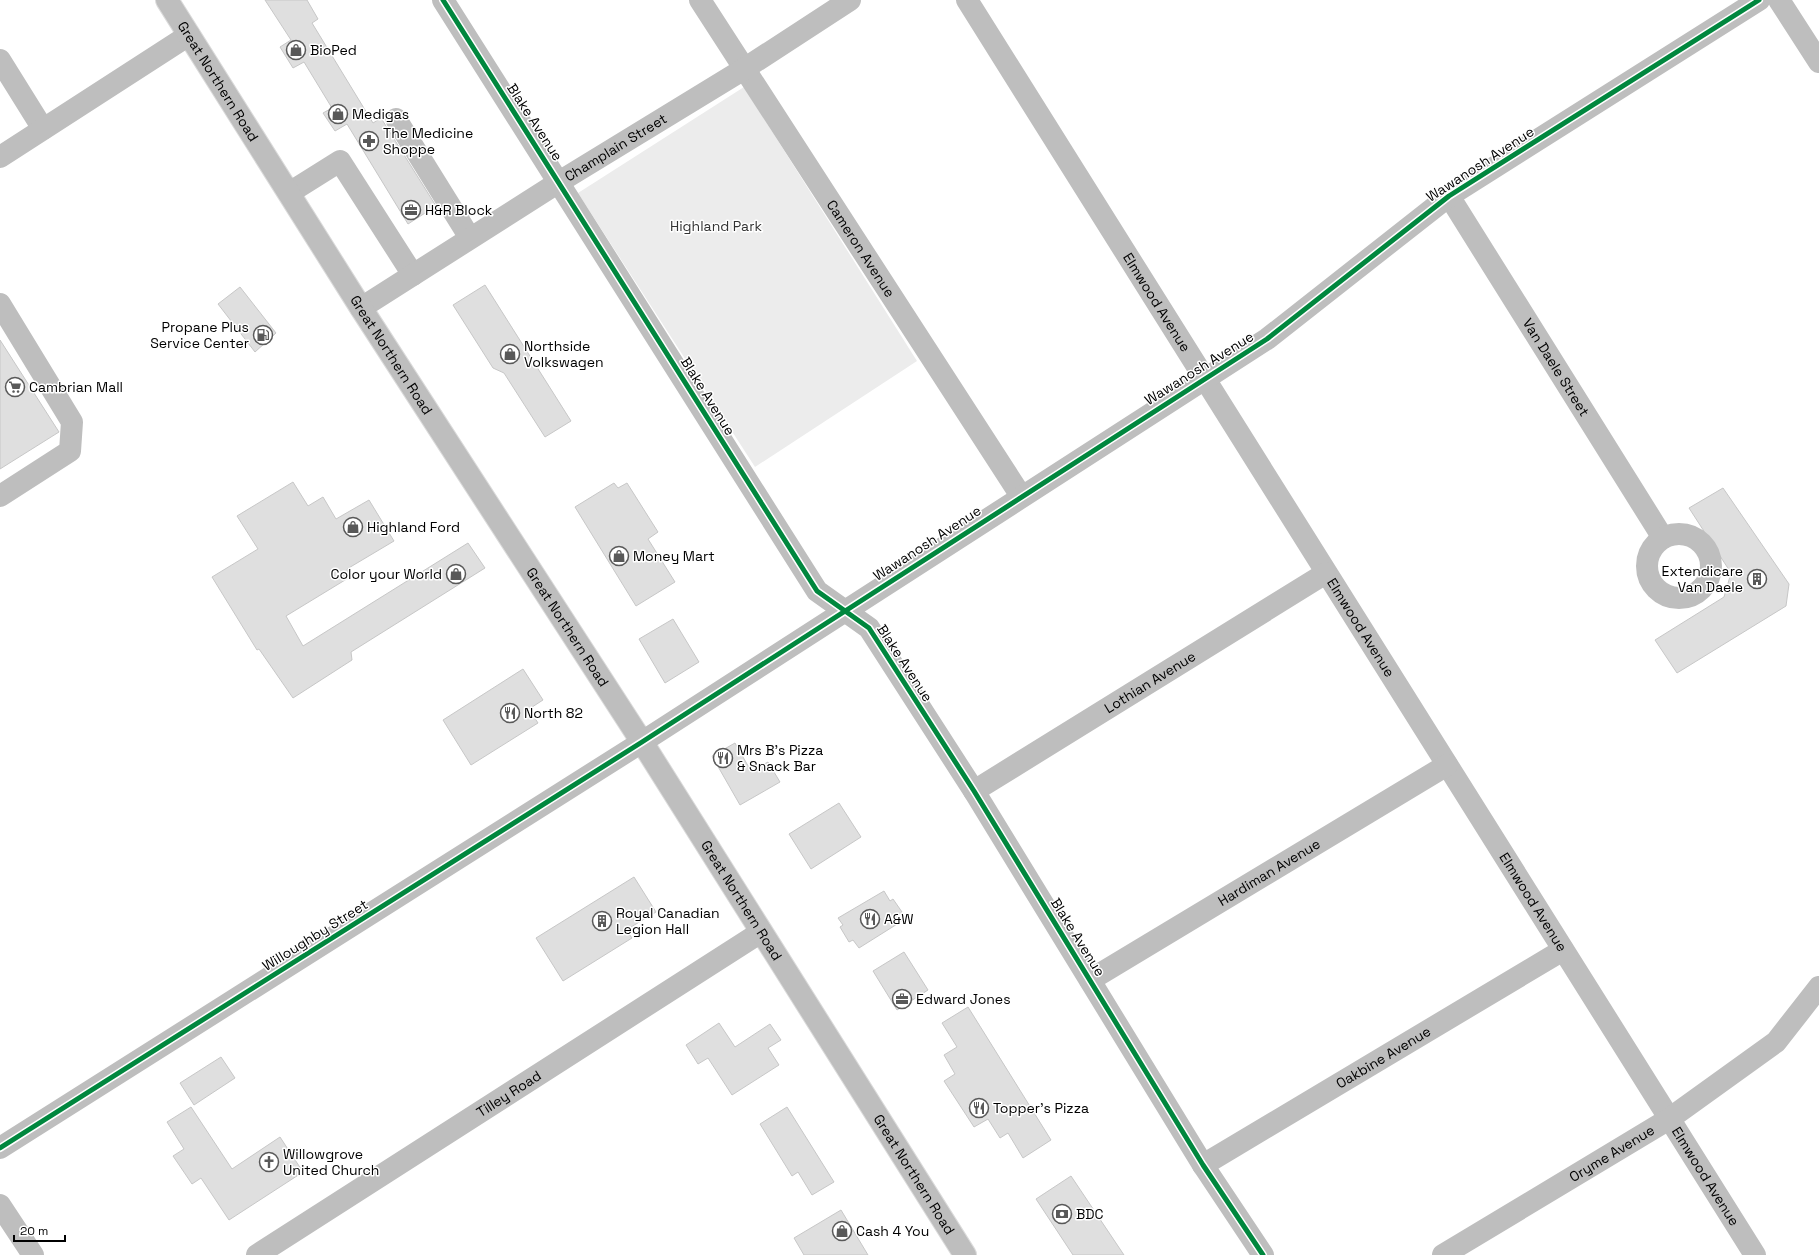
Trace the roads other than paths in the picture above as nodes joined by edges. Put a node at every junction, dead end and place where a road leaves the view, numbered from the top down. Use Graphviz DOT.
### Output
graph roads {
  1 [pos="167,0"];
  2 [pos="443,0"];
  3 [pos="700,0"];
  4 [pos="850,0"];
  5 [pos="967,0"];
  6 [pos="1759,0"];
  7 [pos="1779,0"];
  8 [pos="189,35"];
  9 [pos="0,60"];
  10 [pos="1819,62"];
  11 [pos="744,69"];
  12 [pos="396,119"];
  13 [pos="43,129"];
  14 [pos="0,157"];
  15 [pos="559,182"];
  16 [pos="289,193"];
  17 [pos="1449,196"];
  18 [pos="470,238"];
  19 [pos="413,275"];
  20 [pos="0,304"];
  21 [pos="361,308"];
  22 [pos="1204,379"];
  23 [pos="0,496"];
  24 [pos="1021,496"];
  25 [pos="1663,538"];
  26 [pos="1326,573"];
  27 [pos="845,611"];
  28 [pos="642,742"];
  29 [pos="1447,765"];
  30 [pos="974,791"];
  31 [pos="761,932"];
  32 [pos="1563,950"];
  33 [pos="1090,980"];
  34 [pos="1819,987"];
  35 [pos="1669,1119"];
  36 [pos="0,1148"];
  37 [pos="1203,1165"];
  38 [pos="0,1205"];
  39 [pos="33,1255"];
  40 [pos="257,1255"];
  41 [pos="965,1255"];
  42 [pos="1263,1255"];
  43 [pos="1443,1255"];
  44 [pos="1755,1255"];
  1 -- 8 [label="street, Great Northern Road"];
  2 -- 15 [label="street, Blake Avenue"];
  3 -- 11 [label="street, Cameron Avenue"];
  4 -- 11 [label="street, Champlain Street"];
  5 -- 22 [label="street, Elmwood Avenue"];
  6 -- 17 [label="street, Wawanosh Avenue"];
  7 -- 10 [label="street"];
  8 -- 13 [label="street"];
  8 -- 16 [label="street, Great Northern Road"];
  9 -- 13 [label="street"];
  11 -- 15 [label="street, Champlain Street"];
  11 -- 24 [label="street, Cameron Avenue"];
  12 -- 18 [label="street"];
  13 -- 14 [label="street"];
  15 -- 18 [label="street, Champlain Street"];
  15 -- 27 [label="street, Blake Avenue"];
  16 -- 19 [label="street"];
  16 -- 21 [label="street, Great Northern Road"];
  17 -- 22 [label="street, Wawanosh Avenue"];
  17 -- 25 [label="street, Van Daele Street"];
  18 -- 19 [label="street, Champlain Street"];
  19 -- 21 [label="street, Champlain Street"];
  20 -- 23 [label="street"];
  21 -- 28 [label="street, Great Northern Road"];
  22 -- 24 [label="street, Wawanosh Avenue"];
  22 -- 26 [label="street, Elmwood Avenue"];
  24 -- 27 [label="street, Wawanosh Avenue"];
  26 -- 29 [label="street, Elmwood Avenue"];
  26 -- 30 [label="street, Lothian Avenue"];
  27 -- 28 [label="street, Wawanosh Avenue"];
  27 -- 30 [label="street, Blake Avenue"];
  28 -- 31 [label="street, Great Northern Road"];
  28 -- 36 [label="street, Willoughby Street"];
  29 -- 32 [label="street, Elmwood Avenue"];
  29 -- 33 [label="street, Hardiman Avenue"];
  30 -- 33 [label="street, Blake Avenue"];
  31 -- 40 [label="street, Tilley Road"];
  31 -- 41 [label="street, Great Northern Road"];
  32 -- 35 [label="street, Elmwood Avenue"];
  32 -- 37 [label="street, Oakbine Avenue"];
  33 -- 37 [label="street, Blake Avenue"];
  34 -- 35 [label="street, Oryme Avenue"];
  35 -- 43 [label="street, Oryme Avenue"];
  35 -- 44 [label="street, Elmwood Avenue"];
  37 -- 42 [label="street, Blake Avenue"];
  38 -- 39 [label="street"];
}
